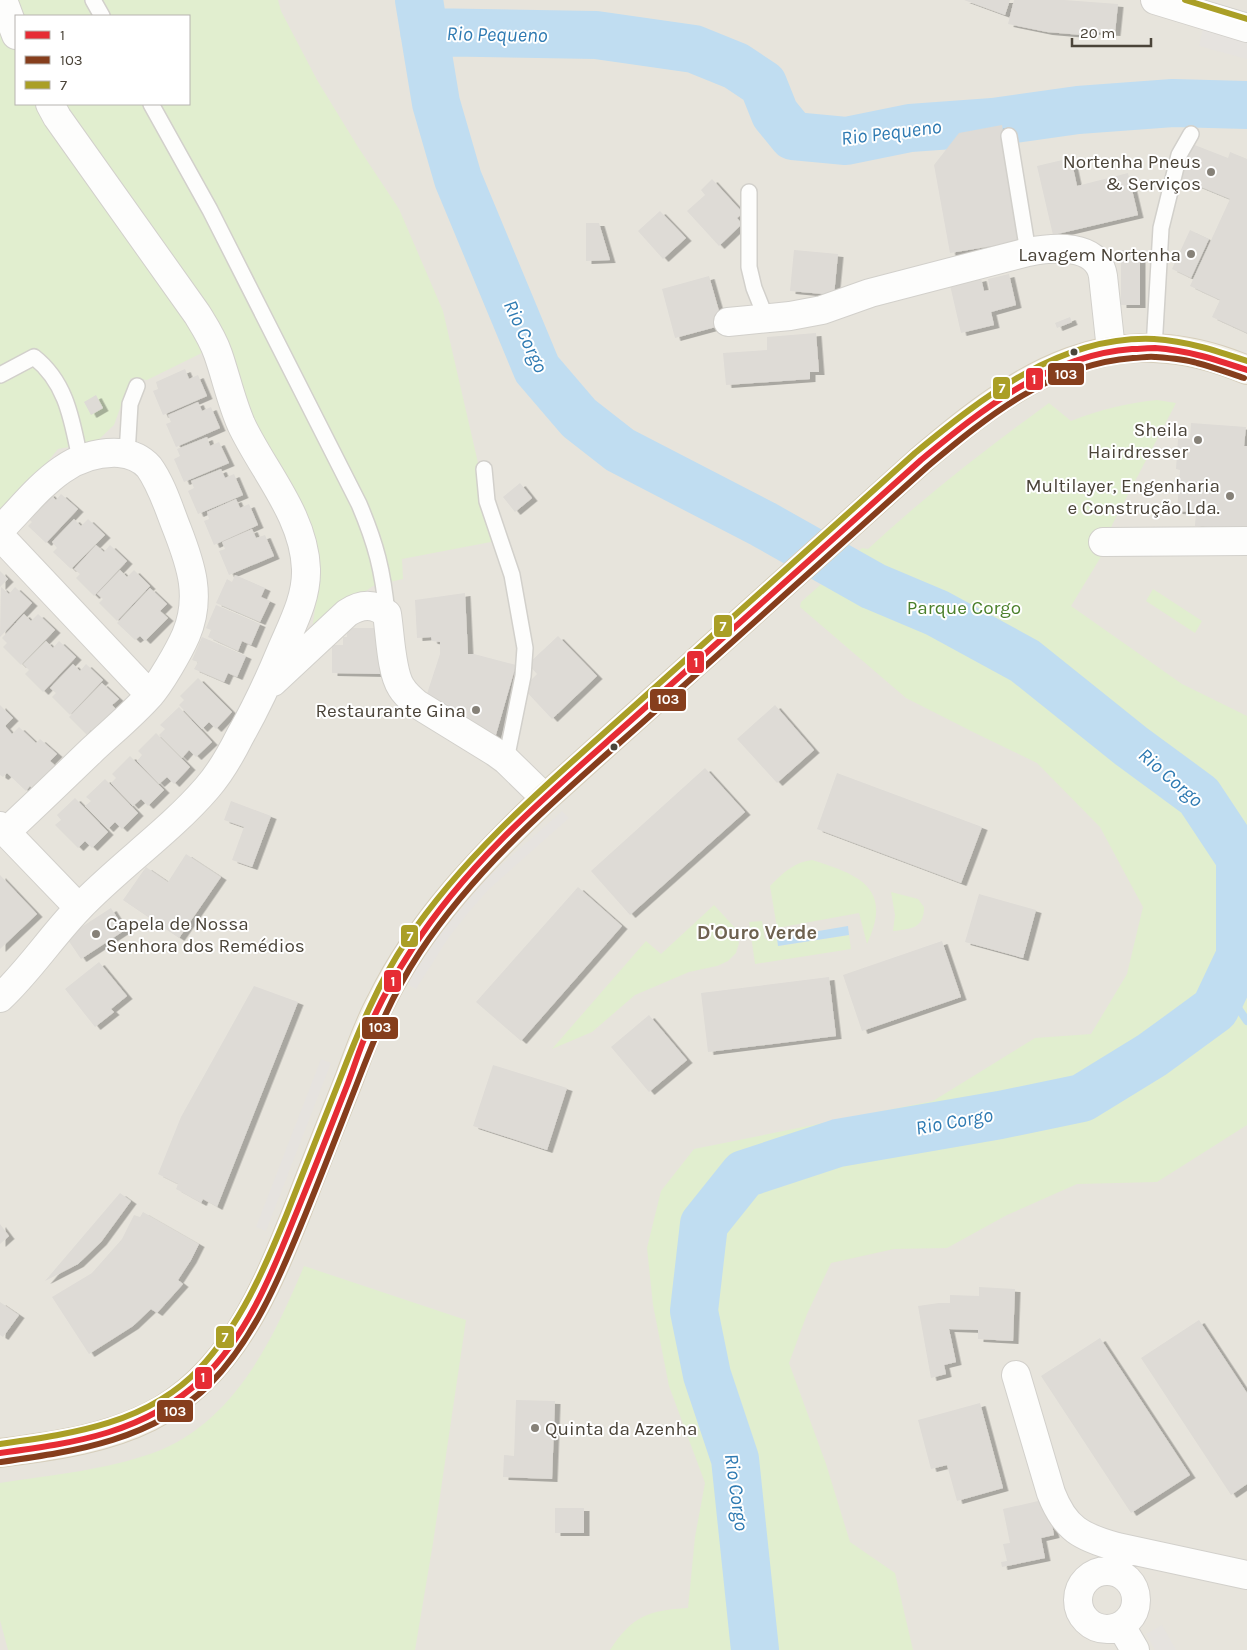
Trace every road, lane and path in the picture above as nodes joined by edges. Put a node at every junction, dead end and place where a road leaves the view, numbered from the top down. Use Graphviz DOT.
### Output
graph roads {
  1 [pos="3,0"];
  2 [pos="93,0"];
  3 [pos="1155,0"];
  4 [pos="101,15"];
  5 [pos="1247,28"];
  6 [pos="15,32"];
  7 [pos="51,105"];
  8 [pos="152,105"];
  9 [pos="1191,134"];
  10 [pos="1009,136"];
  11 [pos="749,192"];
  12 [pos="1028,252"];
  13 [pos="766,318"];
  14 [pos="728,322"];
  15 [pos="1154,348"];
  16 [pos="1111,350"];
  17 [pos="1247,370"];
  18 [pos="0,375"];
  19 [pos="137,386"];
  20 [pos="127,454"];
  21 [pos="80,460"];
  22 [pos="484,470"];
  23 [pos="0,530"];
  24 [pos="0,536"];
  25 [pos="1247,541"];
  26 [pos="1104,542"];
  27 [pos="387,614"];
  28 [pos="266,689"];
  29 [pos="150,696"];
  30 [pos="506,760"];
  31 [pos="545,798"];
  32 [pos="3,829"];
  33 [pos="79,908"];
  34 [pos="0,998"];
  35 [pos="1016,1375"];
  36 [pos="0,1453"];
  37 [pos="1247,1575"];
  38 [pos="1121,1626"];
  39 [pos="1135,1650"];
  1 -- 6 [label="street"];
  2 -- 4 [label="lane"];
  3 -- 5 [label="street"];
  7 -- 28 [label="street"];
  8 -- 27 [label="lane"];
  9 -- 15 [label="lane"];
  10 -- 12 [label="lane"];
  11 -- 13 [label="lane"];
  12 -- 13 [label="street"];
  12 -- 16 [label="street"];
  13 -- 14 [label="street"];
  15 -- 16 [label="main road"];
  15 -- 17 [label="main road"];
  16 -- 31 [label="main road"];
  18 -- 21 [label="lane"];
  19 -- 20 [label="lane"];
  20 -- 21 [label="street"];
  20 -- 29 [label="street"];
  21 -- 23 [label="street"];
  22 -- 30 [label="lane"];
  24 -- 29 [label="street"];
  25 -- 26 [label="street"];
  27 -- 28 [label="street"];
  27 -- 30 [label="street"];
  28 -- 33 [label="street"];
  29 -- 32 [label="street"];
  30 -- 31 [label="street"];
  31 -- 36 [label="main road"];
  32 -- 33 [label="street"];
  33 -- 34 [label="street"];
  35 -- 37 [label="street"];
  38 -- 39 [label="street"];
}
